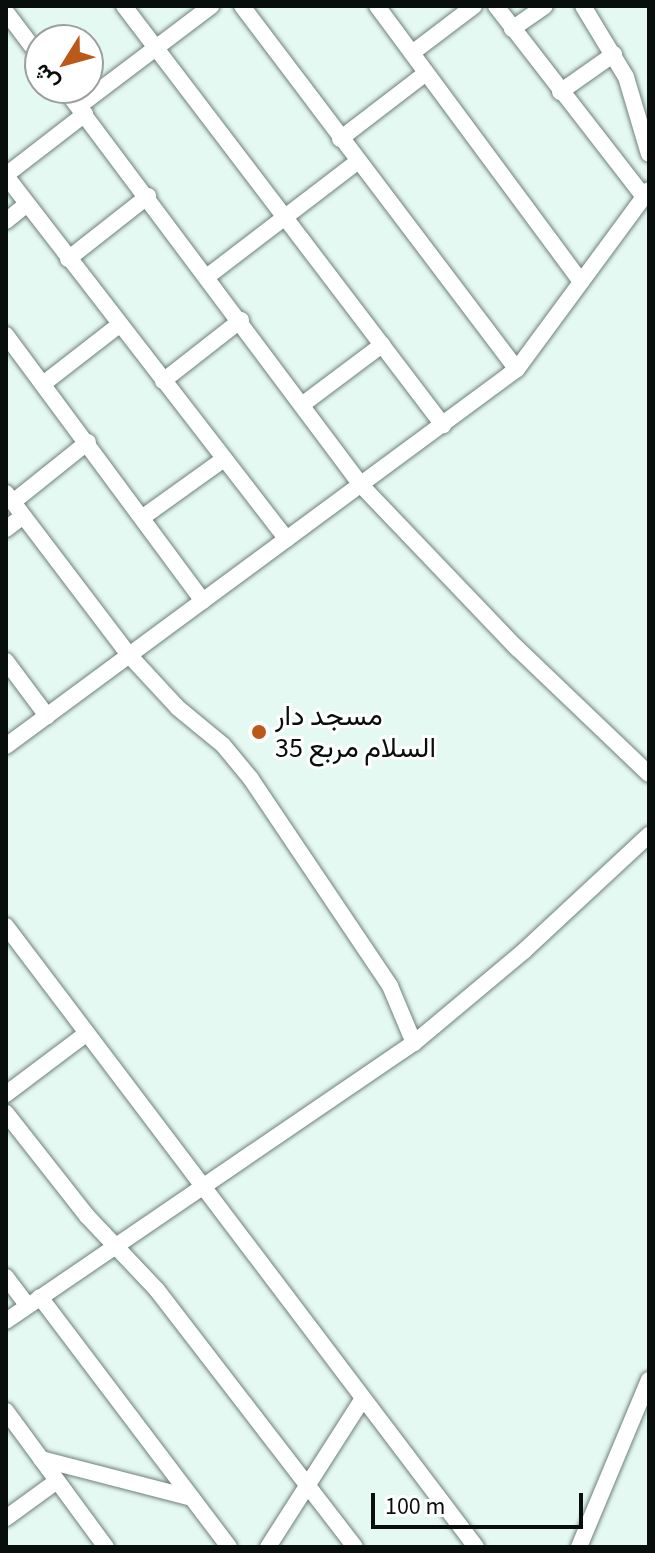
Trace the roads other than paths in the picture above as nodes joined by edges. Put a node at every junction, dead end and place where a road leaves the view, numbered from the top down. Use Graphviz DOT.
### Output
graph roads {
  1 [pos="124,6"];
  2 [pos="211,6"];
  3 [pos="242,6"];
  4 [pos="474,6"];
  5 [pos="496,6"];
  6 [pos="545,6"];
  7 [pos="583,6"];
  8 [pos="381,8"];
  9 [pos="6,12"];
  10 [pos="512,29"];
  11 [pos="24,36"];
  12 [pos="156,47"];
  13 [pos="412,53"];
  14 [pos="614,54"];
  15 [pos="426,73"];
  16 [pos="560,92"];
  17 [pos="77,104"];
  18 [pos="82,110"];
  19 [pos="340,139"];
  20 [pos="649,154"];
  21 [pos="357,162"];
  22 [pos="6,176"];
  23 [pos="647,194"];
  24 [pos="148,196"];
  25 [pos="27,204"];
  26 [pos="287,217"];
  27 [pos="6,221"];
  28 [pos="68,259"];
  29 [pos="208,276"];
  30 [pos="581,282"];
  31 [pos="241,320"];
  32 [pos="119,325"];
  33 [pos="6,335"];
  34 [pos="382,345"];
  35 [pos="517,369"];
  36 [pos="163,381"];
  37 [pos="43,384"];
  38 [pos="303,404"];
  39 [pos="443,425"];
  40 [pos="88,442"];
  41 [pos="224,459"];
  42 [pos="361,485"];
  43 [pos="14,504"];
  44 [pos="143,517"];
  45 [pos="6,529"];
  46 [pos="287,539"];
  47 [pos="203,601"];
  48 [pos="129,655"];
  49 [pos="6,661"];
  50 [pos="47,716"];
  51 [pos="6,746"];
  52 [pos="649,774"];
  53 [pos="649,835"];
  54 [pos="6,926"];
  55 [pos="86,1034"];
  56 [pos="414,1043"];
  57 [pos="6,1094"];
  58 [pos="6,1113"];
  59 [pos="197,1186"];
  60 [pos="114,1245"];
  61 [pos="6,1277"];
  62 [pos="34,1302"];
  63 [pos="6,1321"];
  64 [pos="649,1380"];
  65 [pos="362,1400"];
  66 [pos="6,1411"];
  67 [pos="41,1459"];
  68 [pos="57,1481"];
  69 [pos="306,1482"];
  70 [pos="192,1498"];
  71 [pos="6,1518"];
  72 [pos="100,1545"];
  73 [pos="229,1547"];
  74 [pos="268,1547"];
  75 [pos="355,1547"];
  76 [pos="476,1547"];
  77 [pos="579,1547"];
  1 -- 12 [label="street"];
  2 -- 12 [label="street"];
  3 -- 19 [label="street"];
  4 -- 13 [label="street"];
  5 -- 10 [label="street"];
  6 -- 10 [label="street"];
  7 -- 14 [label="street"];
  8 -- 13 [label="street"];
  9 -- 11 [label="street"];
  10 -- 16 [label="street"];
  12 -- 18 [label="street"];
  12 -- 26 [label="street"];
  13 -- 15 [label="street"];
  14 -- 16 [label="street"];
  14 -- 20 [label="street"];
  15 -- 19 [label="street"];
  15 -- 30 [label="street"];
  16 -- 23 [label="street"];
  17 -- 18 [label="street"];
  18 -- 22 [label="street"];
  18 -- 24 [label="street"];
  19 -- 21 [label="street"];
  21 -- 26 [label="street"];
  21 -- 35 [label="street"];
  22 -- 25 [label="street"];
  23 -- 30 [label="street"];
  24 -- 28 [label="street"];
  24 -- 29 [label="street"];
  25 -- 27 [label="street"];
  25 -- 28 [label="street"];
  26 -- 29 [label="street"];
  26 -- 34 [label="street"];
  28 -- 32 [label="street"];
  29 -- 31 [label="street"];
  30 -- 35 [label="street"];
  31 -- 36 [label="street"];
  31 -- 38 [label="street"];
  32 -- 36 [label="street"];
  32 -- 37 [label="street"];
  33 -- 37 [label="street"];
  34 -- 38 [label="street"];
  34 -- 39 [label="street"];
  35 -- 39 [label="street"];
  36 -- 41 [label="street"];
  37 -- 40 [label="street"];
  38 -- 42 [label="street"];
  39 -- 42 [label="street"];
  40 -- 43 [label="street"];
  40 -- 44 [label="street"];
  41 -- 44 [label="street"];
  41 -- 46 [label="street"];
  42 -- 46 [label="street"];
  42 -- 52 [label="street"];
  43 -- 45 [label="street"];
  43 -- 48 [label="street"];
  44 -- 47 [label="street"];
  46 -- 47 [label="street"];
  47 -- 48 [label="street"];
  48 -- 50 [label="street"];
  48 -- 56 [label="street"];
  49 -- 50 [label="street"];
  50 -- 51 [label="street"];
  53 -- 56 [label="street"];
  54 -- 55 [label="street"];
  55 -- 57 [label="street"];
  55 -- 59 [label="street"];
  56 -- 59 [label="street"];
  58 -- 60 [label="street"];
  59 -- 60 [label="street"];
  59 -- 65 [label="street"];
  60 -- 62 [label="street"];
  60 -- 69 [label="street"];
  61 -- 62 [label="street"];
  62 -- 63 [label="street"];
  62 -- 70 [label="street"];
  64 -- 77 [label="street"];
  65 -- 69 [label="street"];
  65 -- 76 [label="street"];
  66 -- 67 [label="street"];
  67 -- 68 [label="street"];
  67 -- 70 [label="street"];
  68 -- 71 [label="street"];
  68 -- 72 [label="street"];
  69 -- 74 [label="street"];
  69 -- 75 [label="street"];
  70 -- 73 [label="street"];
}
